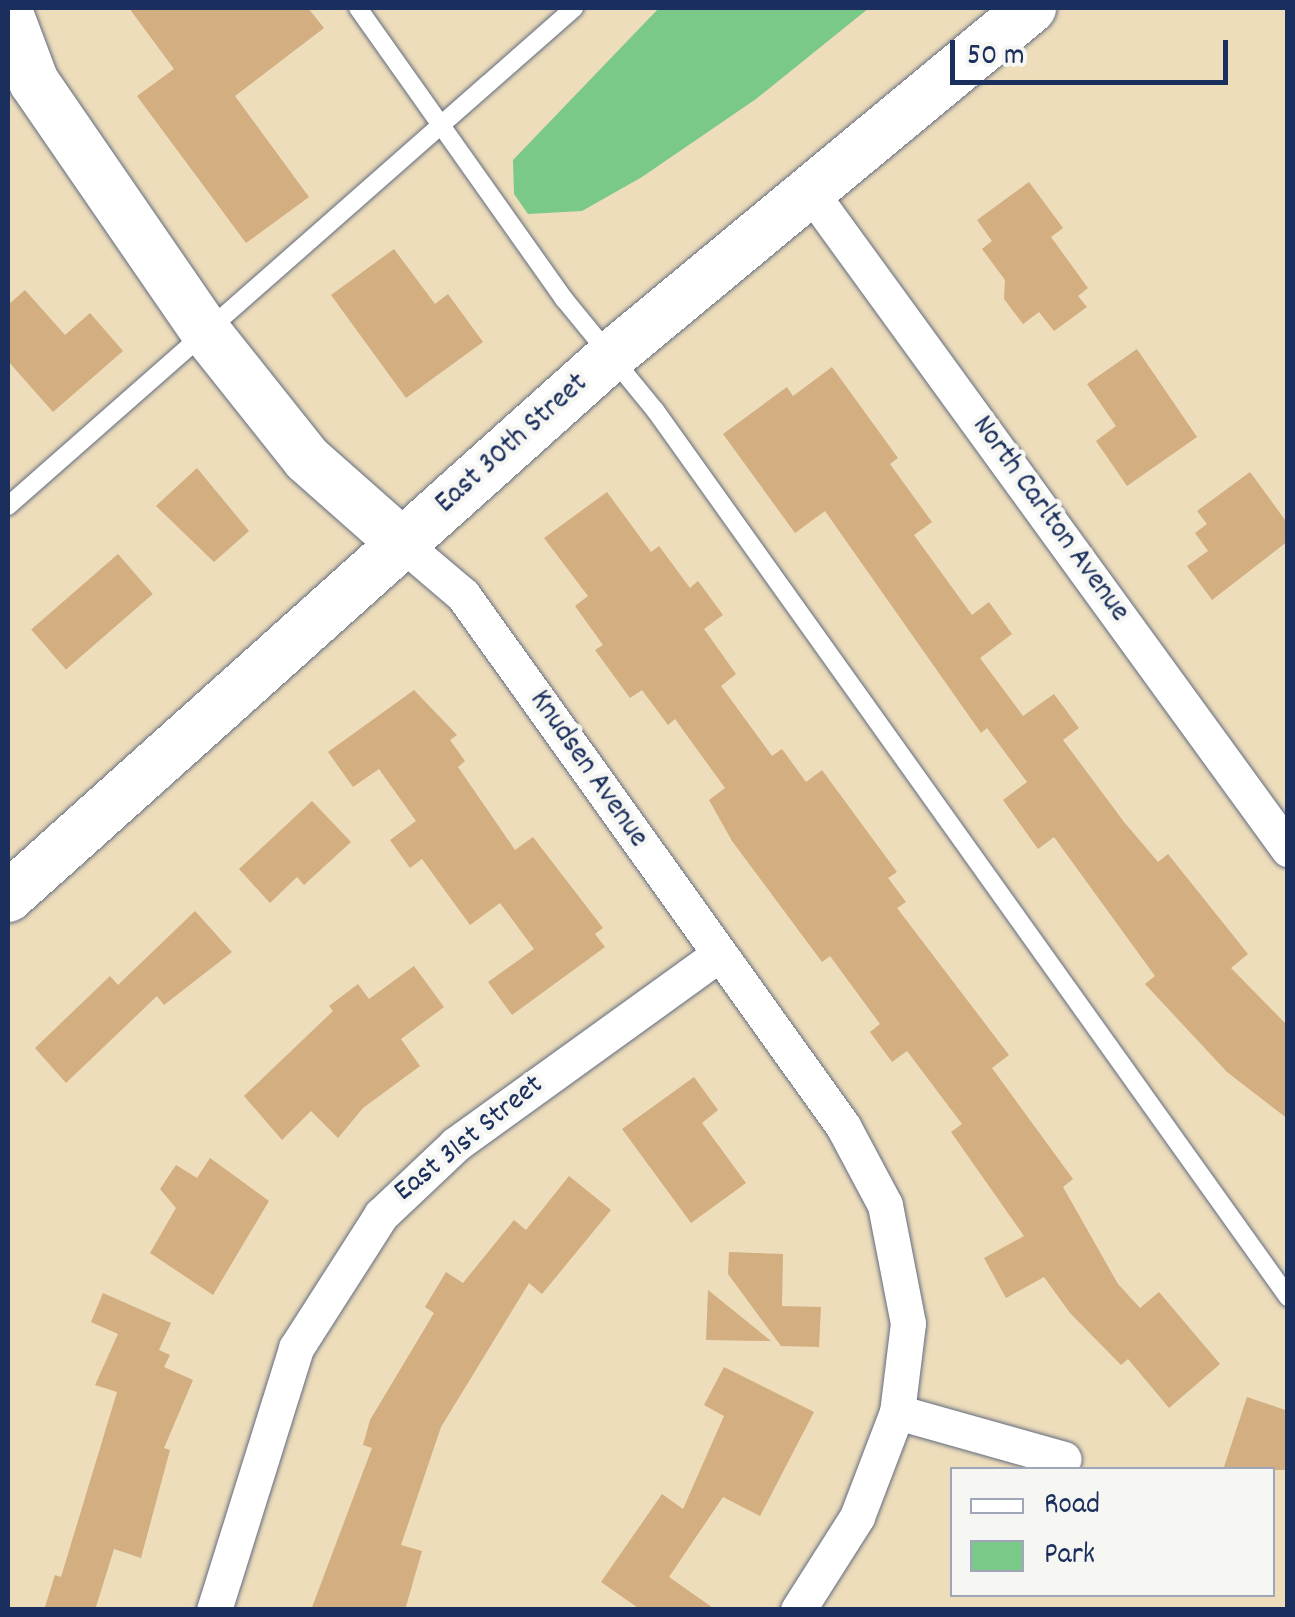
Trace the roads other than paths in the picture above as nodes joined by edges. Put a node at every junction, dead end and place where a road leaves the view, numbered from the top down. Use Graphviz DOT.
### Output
graph roads {
  1 [pos="358,8"];
  2 [pos="574,8"];
  3 [pos="1030,8"];
  4 [pos="8,14"];
  5 [pos="446,126"];
  6 [pos="810,190"];
  7 [pos="206,332"];
  8 [pos="610,357"];
  9 [pos="8,506"];
  10 [pos="403,544"];
  11 [pos="1288,849"];
  12 [pos="8,897"];
  13 [pos="718,955"];
  14 [pos="1288,1297"];
  15 [pos="898,1412"];
  16 [pos="1064,1459"];
  17 [pos="214,1610"];
  18 [pos="798,1610"];
  1 -- 5 [label="lane"];
  2 -- 5 [label="lane"];
  3 -- 6 [label="main road, East 30th Street"];
  4 -- 7 [label="main road, Knudsen Avenue"];
  5 -- 7 [label="lane"];
  5 -- 8 [label="lane"];
  6 -- 8 [label="main road, East 30th Street"];
  6 -- 11 [label="street, North Carlton Avenue"];
  7 -- 9 [label="lane"];
  7 -- 10 [label="main road, Knudsen Avenue"];
  8 -- 10 [label="main road, East 30th Street"];
  8 -- 14 [label="lane"];
  10 -- 12 [label="main road, East 30th Street"];
  10 -- 13 [label="street, Knudsen Avenue"];
  13 -- 15 [label="street, Knudsen Avenue"];
  13 -- 17 [label="street, East 31st Street"];
  15 -- 16 [label="street"];
  15 -- 18 [label="street, Knudsen Avenue"];
}
